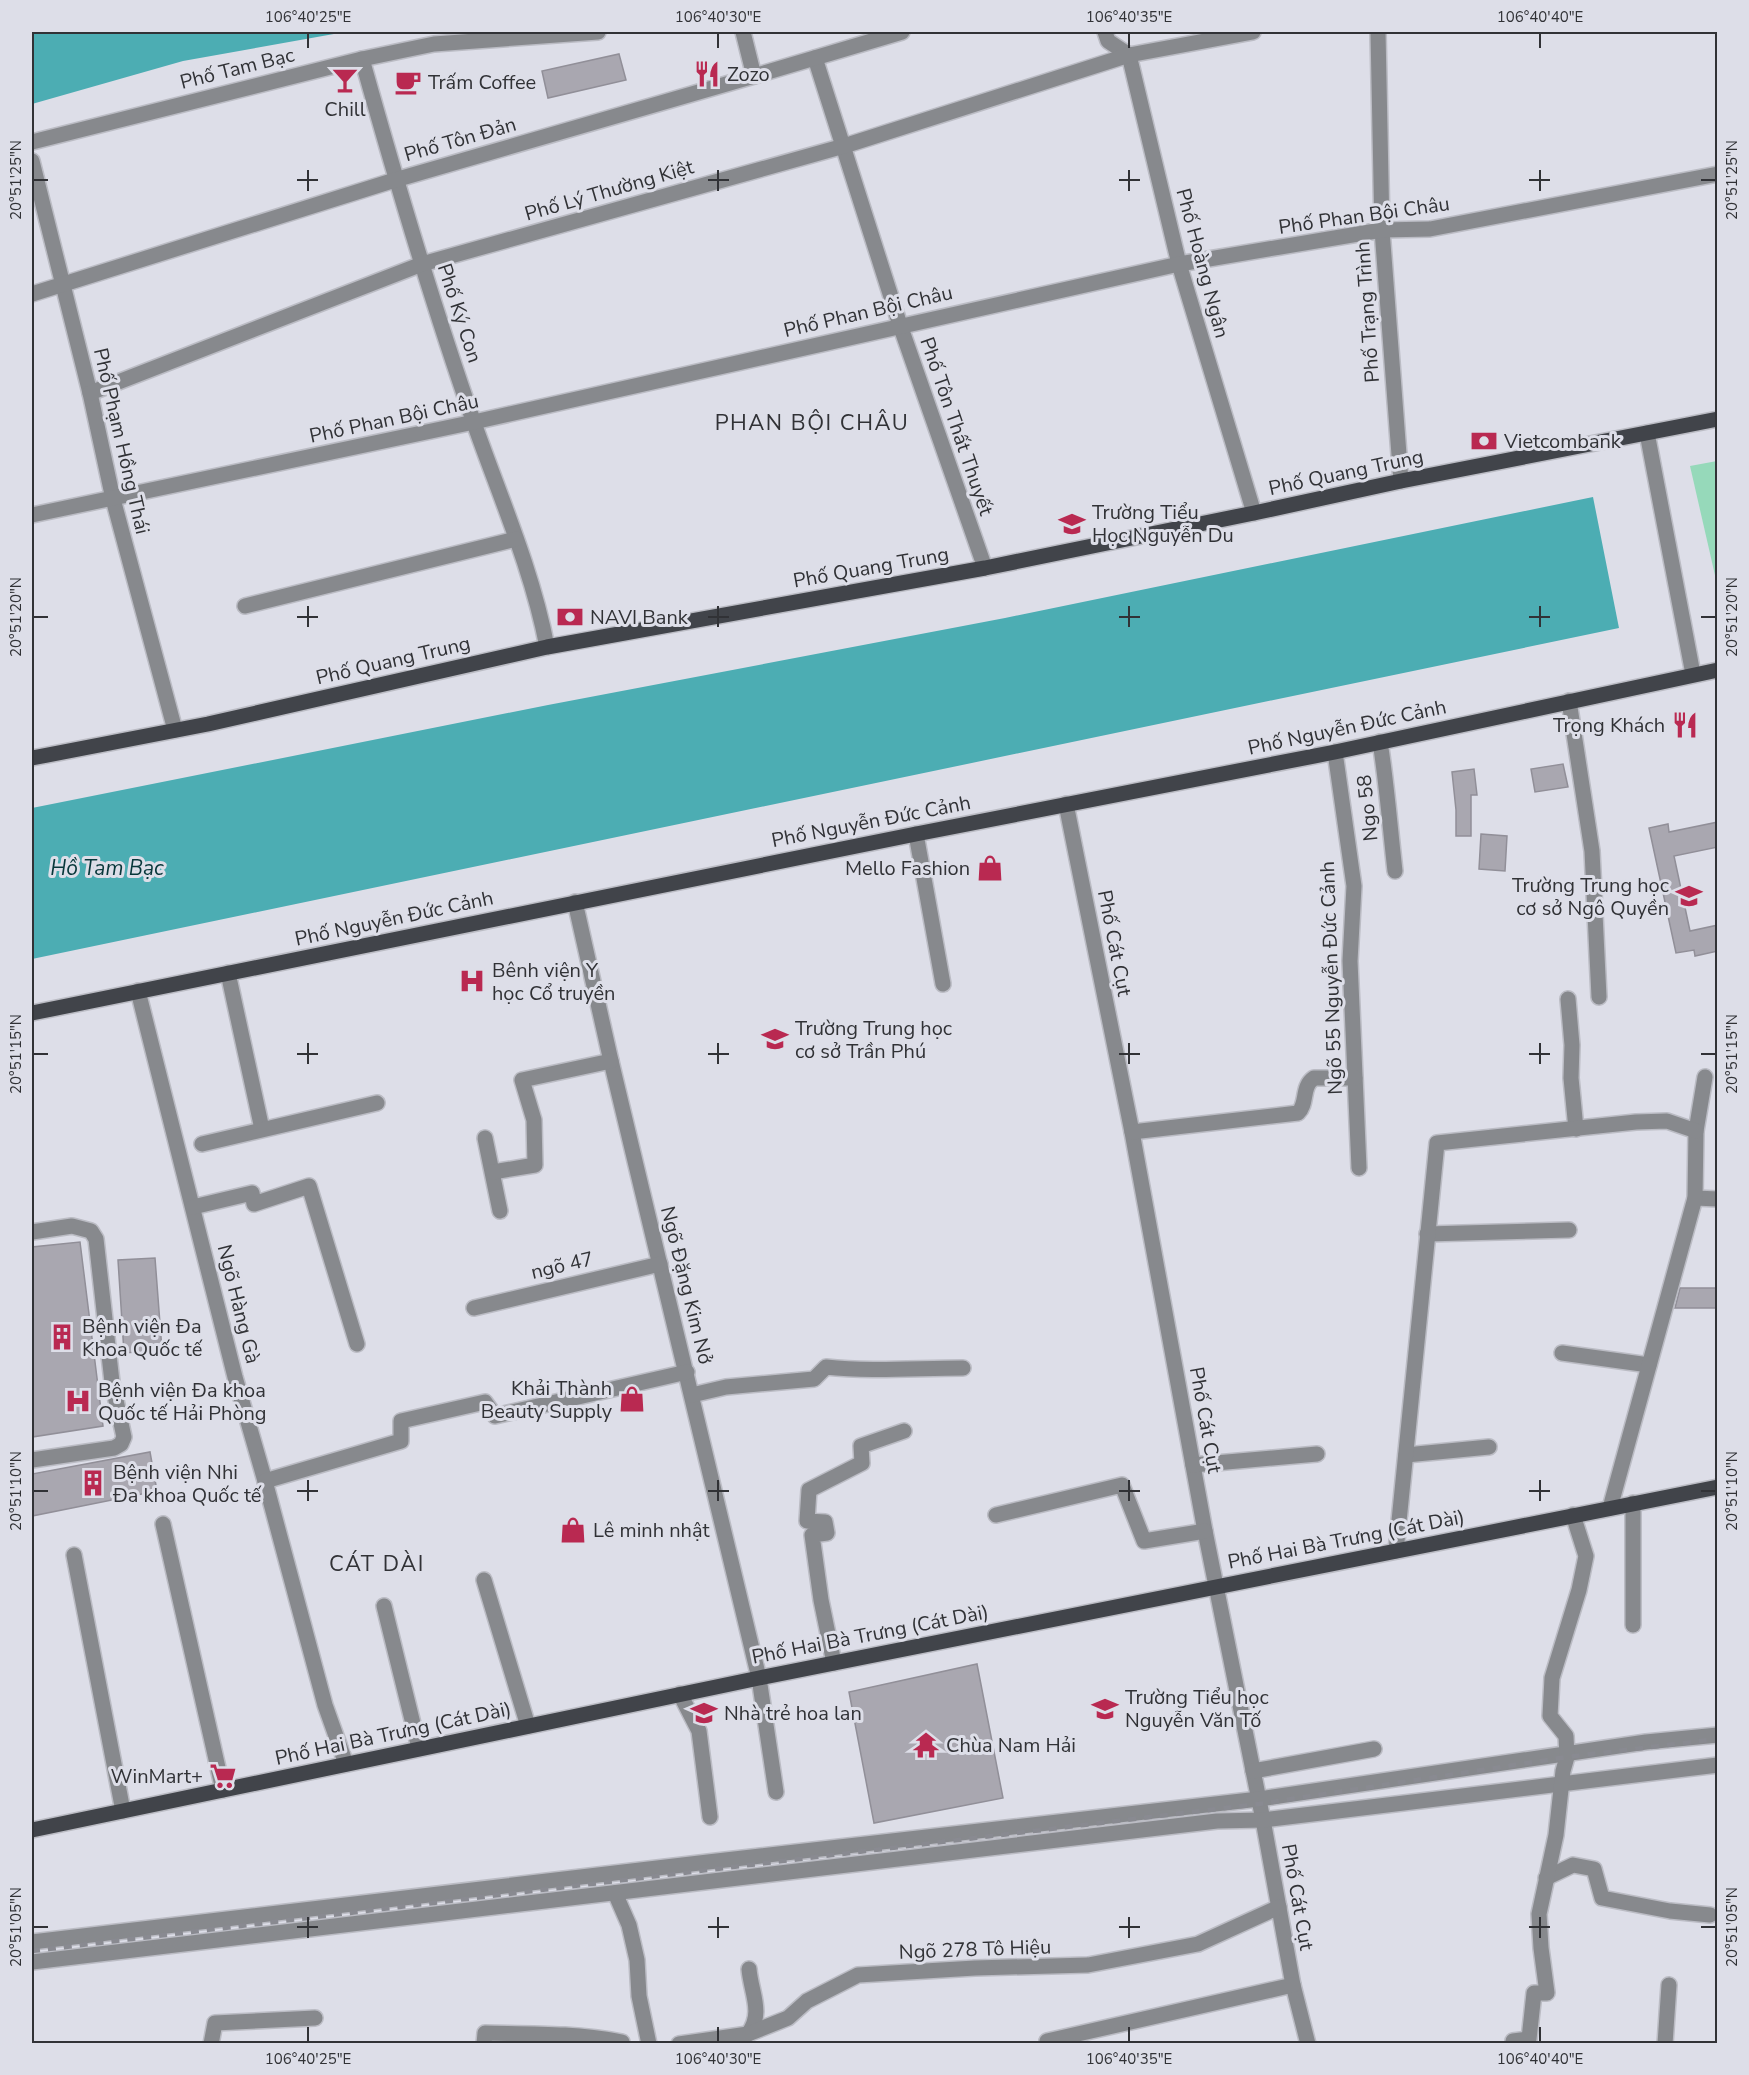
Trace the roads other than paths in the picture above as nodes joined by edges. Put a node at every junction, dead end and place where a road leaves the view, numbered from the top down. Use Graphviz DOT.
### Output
graph roads {
  1 [pos="598,32"];
  2 [pos="743,32"];
  3 [pos="902,32"];
  4 [pos="1105,32"];
  5 [pos="1253,32"];
  6 [pos="1378,32"];
  7 [pos="1129,55"];
  8 [pos="815,58"];
  9 [pos="362,59"];
  10 [pos="754,76"];
  11 [pos="32,142"];
  12 [pos="844,146"];
  13 [pos="32,161"];
  14 [pos="1718,174"];
  15 [pos="395,180"];
  16 [pos="1382,230"];
  17 [pos="422,264"];
  18 [pos="1179,264"];
  19 [pos="62,284"];
  20 [pos="32,294"];
  21 [pos="900,325"];
  22 [pos="90,393"];
  23 [pos="1718,419"];
  24 [pos="474,422"];
  25 [pos="1647,433"];
  26 [pos="1401,481"];
  27 [pos="113,499"];
  28 [pos="1254,513"];
  29 [pos="32,515"];
  30 [pos="516,539"];
  31 [pos="984,568"];
  32 [pos="245,606"];
  33 [pos="547,647"];
  34 [pos="1718,670"];
  35 [pos="1693,674"];
  36 [pos="1569,701"];
  37 [pos="175,730"];
  38 [pos="1380,742"];
  39 [pos="1335,752"];
  40 [pos="32,758"];
  41 [pos="1065,804"];
  42 [pos="916,834"];
  43 [pos="1395,871"];
  44 [pos="575,902"];
  45 [pos="228,973"];
  46 [pos="943,984"];
  47 [pos="138,991"];
  48 [pos="1599,997"];
  49 [pos="1568,999"];
  50 [pos="32,1013"];
  51 [pos="611,1061"];
  52 [pos="1705,1077"];
  53 [pos="1355,1078"];
  54 [pos="377,1103"];
  55 [pos="262,1129"];
  56 [pos="1576,1129"];
  57 [pos="1696,1131"];
  58 [pos="1132,1132"];
  59 [pos="485,1138"];
  60 [pos="202,1144"];
  61 [pos="1359,1168"];
  62 [pos="493,1172"];
  63 [pos="1695,1198"];
  64 [pos="1718,1199"];
  65 [pos="193,1208"];
  66 [pos="500,1211"];
  67 [pos="1569,1230"];
  68 [pos="32,1233"];
  69 [pos="1427,1234"];
  70 [pos="660,1264"];
  71 [pos="474,1308"];
  72 [pos="357,1344"];
  73 [pos="1562,1353"];
  74 [pos="1649,1365"];
  75 [pos="963,1368"];
  76 [pos="687,1372"];
  77 [pos="692,1395"];
  78 [pos="904,1431"];
  79 [pos="1489,1448"];
  80 [pos="1317,1454"];
  81 [pos="1406,1455"];
  82 [pos="32,1460"];
  83 [pos="1193,1465"];
  84 [pos="265,1481"];
  85 [pos="1718,1487"];
  86 [pos="1633,1503"];
  87 [pos="1610,1508"];
  88 [pos="996,1515"];
  89 [pos="1573,1515"];
  90 [pos="163,1524"];
  91 [pos="1205,1531"];
  92 [pos="1396,1551"];
  93 [pos="74,1555"];
  94 [pos="484,1581"];
  95 [pos="1216,1587"];
  96 [pos="384,1606"];
  97 [pos="1633,1624"];
  98 [pos="834,1663"];
  99 [pos="759,1678"];
  100 [pos="680,1694"];
  101 [pos="528,1726"];
  102 [pos="1718,1735"];
  103 [pos="419,1748"];
  104 [pos="1374,1749"];
  105 [pos="1567,1754"];
  106 [pos="346,1764"];
  107 [pos="1718,1765"];
  108 [pos="1253,1771"];
  109 [pos="1561,1785"];
  110 [pos="224,1790"];
  111 [pos="776,1792"];
  112 [pos="1259,1799"];
  113 [pos="123,1811"];
  114 [pos="710,1817"];
  115 [pos="1263,1820"];
  116 [pos="32,1830"];
  117 [pos="1546,1878"];
  118 [pos="615,1893"];
  119 [pos="1279,1907"];
  120 [pos="1710,1915"];
  121 [pos="32,1942"];
  122 [pos="32,1962"];
  123 [pos="749,1969"];
  124 [pos="1293,1985"];
  125 [pos="1669,1985"];
  126 [pos="315,2018"];
  127 [pos="748,2034"];
  128 [pos="1047,2041"];
  129 [pos="211,2043"];
  130 [pos="484,2043"];
  131 [pos="623,2043"];
  132 [pos="650,2043"];
  133 [pos="679,2043"];
  134 [pos="1308,2043"];
  135 [pos="1513,2043"];
  136 [pos="1665,2043"];
  1 -- 9 [label="street, Phố Tam Bạc"];
  2 -- 10 [label="street"];
  3 -- 8 [label="street, Phố Tôn Đản"];
  4 -- 7 [label="street"];
  5 -- 7 [label="street, Phố Lý Thường Kiệt"];
  6 -- 16 [label="street, Phố Trạng Trình"];
  7 -- 12 [label="street, Phố Lý Thường Kiệt"];
  7 -- 18 [label="street, Phố Hoàng Ngân"];
  8 -- 10 [label="street, Phố Tôn Đản"];
  8 -- 12 [label="street, Phố Tôn Thất Thuyết"];
  9 -- 11 [label="street, Phố Tam Bạc"];
  9 -- 15 [label="street, Phố Ký Con"];
  10 -- 15 [label="street, Phố Tôn Đản"];
  12 -- 17 [label="street, Phố Lý Thường Kiệt"];
  12 -- 21 [label="street, Phố Tôn Thất Thuyết"];
  13 -- 19 [label="street, Phố Phạm Hồng Thái"];
  14 -- 16 [label="street, Phố Phan Bội Châu"];
  15 -- 17 [label="street, Phố Ký Con"];
  15 -- 19 [label="street, Phố Tôn Đản"];
  16 -- 18 [label="street, Phố Phan Bội Châu"];
  16 -- 26 [label="street, Phố Trạng Trình"];
  17 -- 22 [label="street, Phố Lý Thường Kiệt"];
  17 -- 24 [label="street, Phố Ký Con"];
  18 -- 21 [label="street, Phố Phan Bội Châu"];
  18 -- 28 [label="street, Phố Hoàng Ngân"];
  19 -- 20 [label="street, Phố Tôn Đản"];
  19 -- 22 [label="street, Phố Phạm Hồng Thái"];
  21 -- 24 [label="street, Phố Phan Bội Châu"];
  21 -- 31 [label="street, Phố Tôn Thất Thuyết"];
  22 -- 27 [label="street, Phố Phạm Hồng Thái"];
  23 -- 25 [label="main road, Phố Quang Trung"];
  24 -- 27 [label="street, Phố Phan Bội Châu"];
  24 -- 30 [label="street, Phố Ký Con"];
  25 -- 26 [label="main road, Phố Quang Trung"];
  25 -- 35 [label="street"];
  26 -- 28 [label="main road, Phố Quang Trung"];
  27 -- 29 [label="street, Phố Phan Bội Châu"];
  27 -- 37 [label="street, Phố Phạm Hồng Thái"];
  28 -- 31 [label="main road, Phố Quang Trung"];
  30 -- 32 [label="street"];
  30 -- 33 [label="street, Phố Ký Con"];
  31 -- 33 [label="main road, Phố Quang Trung"];
  33 -- 37 [label="main road, Phố Quang Trung"];
  34 -- 35 [label="main road, Phố Nguyễn Đức Cảnh"];
  35 -- 36 [label="main road, Phố Nguyễn Đức Cảnh"];
  36 -- 38 [label="main road, Phố Nguyễn Đức Cảnh"];
  36 -- 48 [label="street"];
  37 -- 40 [label="main road, Phố Quang Trung"];
  38 -- 39 [label="main road, Phố Nguyễn Đức Cảnh"];
  38 -- 43 [label="street, Ngo 58"];
  39 -- 41 [label="main road, Phố Nguyễn Đức Cảnh"];
  39 -- 53 [label="street, Ngõ 55 Nguyễn Đức Cảnh"];
  41 -- 42 [label="main road, Phố Nguyễn Đức Cảnh"];
  41 -- 58 [label="street, Phố Cát Cụt"];
  42 -- 44 [label="main road, Phố Nguyễn Đức Cảnh"];
  42 -- 46 [label="street"];
  44 -- 45 [label="main road, Phố Nguyễn Đức Cảnh"];
  44 -- 51 [label="street, Ngõ Đặng Kim Nở"];
  45 -- 47 [label="main road, Phố Nguyễn Đức Cảnh"];
  45 -- 55 [label="street"];
  47 -- 50 [label="main road, Phố Nguyễn Đức Cảnh"];
  47 -- 65 [label="street, Ngõ Hàng Gà"];
  49 -- 56 [label="street"];
  51 -- 62 [label="street"];
  51 -- 70 [label="street, Ngõ Đặng Kim Nở"];
  52 -- 57 [label="street"];
  53 -- 58 [label="street"];
  53 -- 61 [label="street, Ngõ 55 Nguyễn Đức Cảnh"];
  54 -- 55 [label="street"];
  55 -- 60 [label="street"];
  56 -- 57 [label="street"];
  56 -- 69 [label="street"];
  57 -- 63 [label="street"];
  58 -- 83 [label="street, Phố Cát Cụt"];
  59 -- 62 [label="street"];
  62 -- 66 [label="street"];
  63 -- 64 [label="street"];
  63 -- 74 [label="street"];
  65 -- 72 [label="street"];
  65 -- 84 [label="street, Ngõ Hàng Gà"];
  67 -- 69 [label="street"];
  68 -- 82 [label="street"];
  69 -- 81 [label="street"];
  70 -- 71 [label="street, ngõ 47"];
  70 -- 76 [label="street, Ngõ Đặng Kim Nở"];
  73 -- 74 [label="street"];
  74 -- 87 [label="street"];
  75 -- 77 [label="street"];
  76 -- 77 [label="street, Ngõ Đặng Kim Nở"];
  76 -- 84 [label="street"];
  77 -- 99 [label="street, Ngõ Đặng Kim Nở"];
  78 -- 98 [label="street"];
  79 -- 81 [label="street"];
  80 -- 83 [label="street"];
  81 -- 92 [label="street"];
  83 -- 91 [label="street, Phố Cát Cụt"];
  84 -- 106 [label="street, Ngõ Hàng Gà"];
  85 -- 86 [label="main road, Phố Hai Bà Trưng (Cát Dài)"];
  86 -- 87 [label="main road, Phố Hai Bà Trưng (Cát Dài)"];
  86 -- 97 [label="street"];
  87 -- 89 [label="main road, Phố Hai Bà Trưng (Cát Dài)"];
  88 -- 91 [label="street"];
  89 -- 92 [label="main road, Phố Hai Bà Trưng (Cát Dài)"];
  89 -- 105 [label="street"];
  90 -- 110 [label="street"];
  91 -- 95 [label="street, Phố Cát Cụt"];
  92 -- 95 [label="main road, Phố Hai Bà Trưng (Cát Dài)"];
  93 -- 113 [label="street"];
  94 -- 101 [label="street"];
  95 -- 98 [label="main road, Phố Hai Bà Trưng (Cát Dài)"];
  95 -- 108 [label="street, Phố Cát Cụt"];
  96 -- 103 [label="street"];
  98 -- 99 [label="main road, Phố Hai Bà Trưng (Cát Dài)"];
  99 -- 100 [label="main road, Phố Hai Bà Trưng (Cát Dài)"];
  99 -- 111 [label="street, Ngõ Đặng Kim Nở"];
  100 -- 101 [label="main road, Phố Hai Bà Trưng (Cát Dài)"];
  100 -- 114 [label="street"];
  101 -- 103 [label="main road, Phố Hai Bà Trưng (Cát Dài)"];
  102 -- 105 [label="street"];
  103 -- 106 [label="main road, Phố Hai Bà Trưng (Cát Dài)"];
  104 -- 108 [label="street"];
  105 -- 109 [label="street"];
  105 -- 112 [label="street"];
  106 -- 110 [label="main road, Phố Hai Bà Trưng (Cát Dài)"];
  107 -- 109 [label="street"];
  108 -- 112 [label="street, Phố Cát Cụt"];
  109 -- 115 [label="street"];
  109 -- 117 [label="street"];
  110 -- 113 [label="main road, Phố Hai Bà Trưng (Cát Dài)"];
  112 -- 115 [label="street, Phố Cát Cụt"];
  112 -- 121 [label="street"];
  113 -- 116 [label="main road, Phố Hai Bà Trưng (Cát Dài)"];
  115 -- 118 [label="street"];
  115 -- 119 [label="street, Phố Cát Cụt"];
  117 -- 120 [label="street"];
  117 -- 135 [label="street"];
  118 -- 122 [label="street"];
  118 -- 132 [label="street"];
  119 -- 124 [label="street, Phố Cát Cụt"];
  119 -- 127 [label="street, Ngõ 278 Tô Hiệu"];
  123 -- 127 [label="street"];
  124 -- 128 [label="street"];
  124 -- 134 [label="street, Phố Cát Cụt"];
  125 -- 136 [label="street"];
  126 -- 129 [label="street"];
  127 -- 133 [label="street, Ngõ 278 Tô Hiệu"];
  130 -- 131 [label="street"];
}
